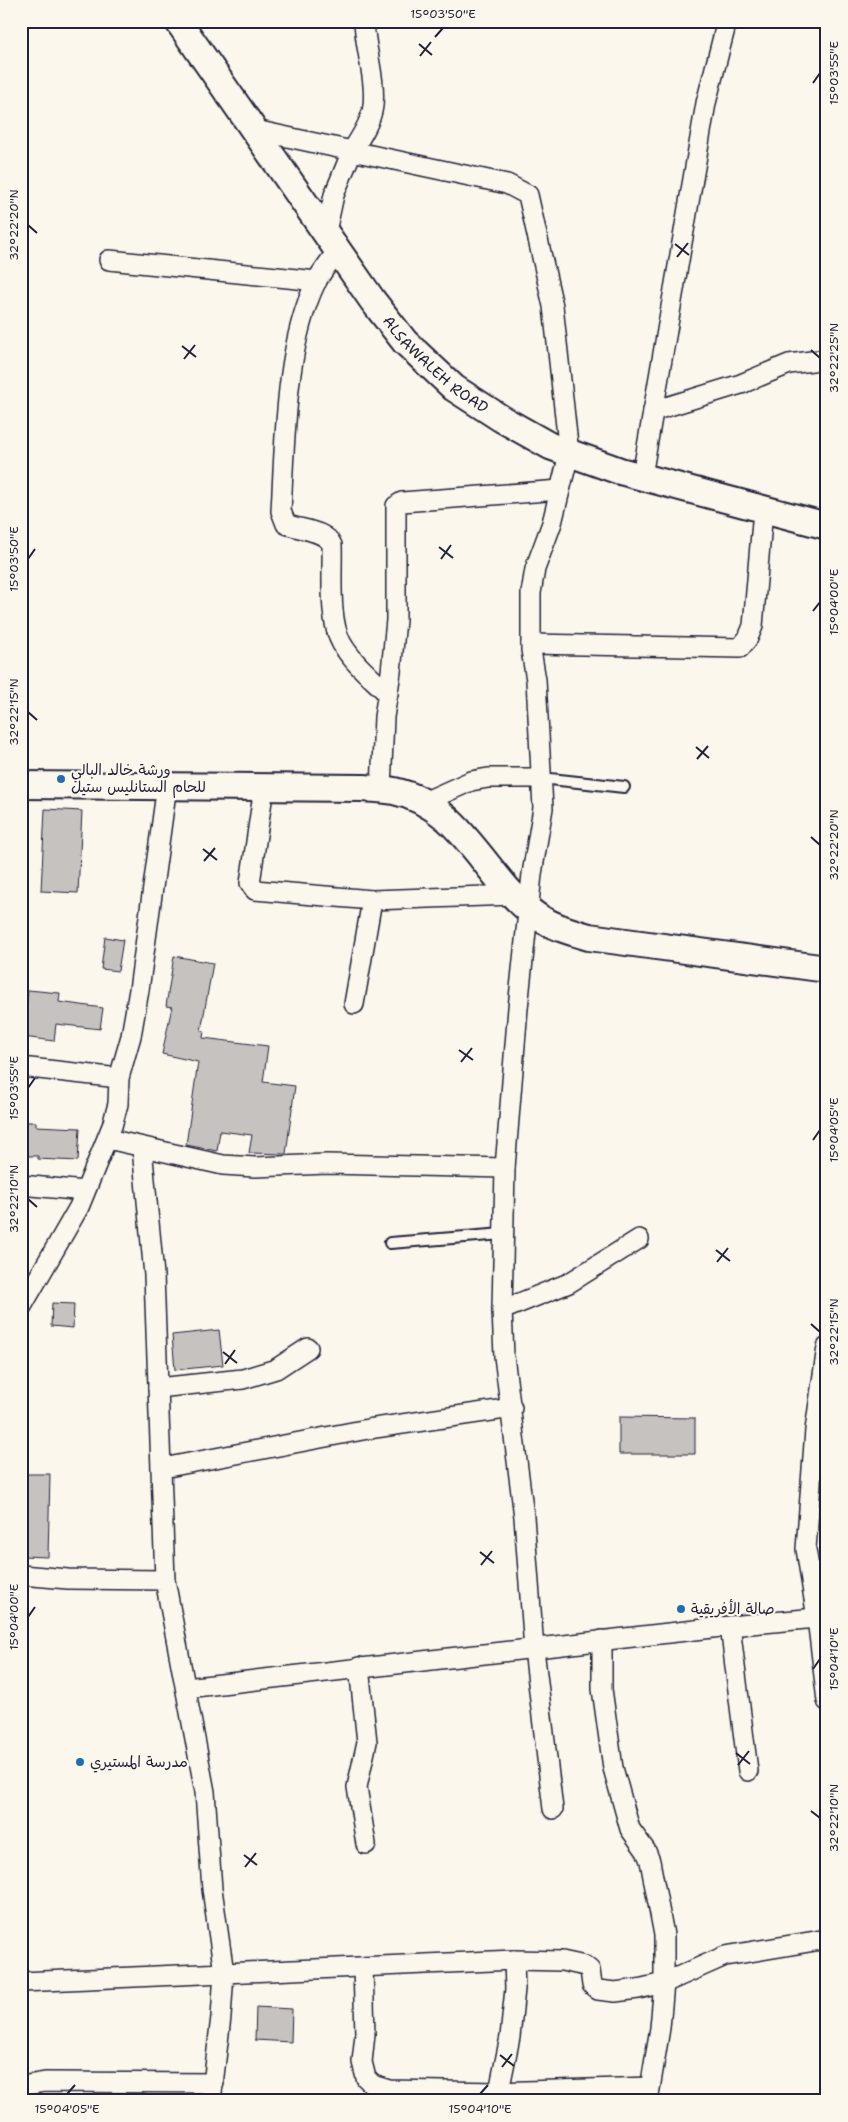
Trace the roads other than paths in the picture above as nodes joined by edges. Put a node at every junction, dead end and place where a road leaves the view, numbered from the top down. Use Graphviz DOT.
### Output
graph roads {
  1 [pos="178,21"];
  2 [pos="364,21"];
  3 [pos="727,21"];
  4 [pos="255,130"];
  5 [pos="352,151"];
  6 [pos="332,241"];
  7 [pos="109,260"];
  8 [pos="316,282"];
  9 [pos="827,358"];
  10 [pos="653,411"];
  11 [pos="569,454"];
  12 [pos="642,476"];
  13 [pos="560,490"];
  14 [pos="763,510"];
  15 [pos="827,526"];
  16 [pos="531,644"];
  17 [pos="388,694"];
  18 [pos="541,778"];
  19 [pos="21,785"];
  20 [pos="167,785"];
  21 [pos="264,787"];
  22 [pos="624,787"];
  23 [pos="381,790"];
  24 [pos="424,802"];
  25 [pos="372,900"];
  26 [pos="522,903"];
  27 [pos="827,969"];
  28 [pos="354,1004"];
  29 [pos="21,1068"];
  30 [pos="119,1078"];
  31 [pos="108,1139"];
  32 [pos="142,1148"];
  33 [pos="505,1168"];
  34 [pos="21,1185"];
  35 [pos="86,1191"];
  36 [pos="503,1234"];
  37 [pos="639,1239"];
  38 [pos="390,1243"];
  39 [pos="28,1282"];
  40 [pos="21,1308"];
  41 [pos="502,1310"];
  42 [pos="827,1347"];
  43 [pos="308,1348"];
  44 [pos="158,1388"];
  45 [pos="512,1408"];
  46 [pos="821,1431"];
  47 [pos="163,1468"];
  48 [pos="21,1575"];
  49 [pos="165,1580"];
  50 [pos="822,1618"];
  51 [pos="730,1626"];
  52 [pos="602,1640"];
  53 [pos="534,1649"];
  54 [pos="359,1667"];
  55 [pos="186,1688"];
  56 [pos="827,1701"];
  57 [pos="748,1771"];
  58 [pos="553,1809"];
  59 [pos="366,1844"];
  60 [pos="827,1939"];
  61 [pos="514,1960"];
  62 [pos="363,1968"];
  63 [pos="224,1973"];
  64 [pos="21,1982"];
  65 [pos="664,1984"];
  66 [pos="21,2086"];
  67 [pos="212,2092"];
  68 [pos="649,2094"];
  69 [pos="498,2097"];
  1 -- 4 [label="street, ALSAWALEH ROAD"];
  2 -- 5 [label="street"];
  3 -- 10 [label="street"];
  4 -- 5 [label="street"];
  4 -- 6 [label="street, ALSAWALEH ROAD"];
  5 -- 6 [label="street"];
  5 -- 11 [label="street"];
  6 -- 8 [label="street"];
  6 -- 11 [label="street, ALSAWALEH ROAD"];
  7 -- 8 [label="street"];
  8 -- 17 [label="street"];
  9 -- 10 [label="street"];
  10 -- 12 [label="street"];
  11 -- 12 [label="street, ALSAWALEH ROAD"];
  11 -- 13 [label="street"];
  12 -- 14 [label="street, ALSAWALEH ROAD"];
  13 -- 16 [label="street"];
  13 -- 17 [label="street"];
  14 -- 15 [label="street, ALSAWALEH ROAD"];
  14 -- 16 [label="street"];
  16 -- 18 [label="street"];
  17 -- 23 [label="street"];
  18 -- 22 [label="lane"];
  18 -- 24 [label="street"];
  18 -- 26 [label="street"];
  19 -- 20 [label="street"];
  20 -- 21 [label="street"];
  20 -- 30 [label="street"];
  21 -- 23 [label="street"];
  21 -- 25 [label="street"];
  23 -- 24 [label="street"];
  24 -- 26 [label="street"];
  25 -- 26 [label="street"];
  25 -- 28 [label="street"];
  26 -- 27 [label="street"];
  26 -- 33 [label="street"];
  29 -- 30 [label="street"];
  30 -- 31 [label="street"];
  31 -- 32 [label="street"];
  31 -- 35 [label="street"];
  32 -- 33 [label="street"];
  32 -- 44 [label="street"];
  33 -- 36 [label="street"];
  34 -- 35 [label="street"];
  35 -- 39 [label="street"];
  36 -- 38 [label="lane"];
  36 -- 41 [label="street"];
  37 -- 41 [label="street"];
  39 -- 40 [label="street"];
  41 -- 45 [label="street"];
  42 -- 46 [label="street"];
  43 -- 44 [label="street"];
  44 -- 47 [label="street"];
  45 -- 47 [label="street"];
  45 -- 53 [label="street"];
  46 -- 50 [label="street"];
  47 -- 49 [label="street"];
  48 -- 49 [label="street"];
  49 -- 55 [label="street"];
  50 -- 51 [label="street"];
  50 -- 56 [label="street"];
  51 -- 52 [label="street"];
  51 -- 57 [label="street"];
  52 -- 53 [label="street"];
  52 -- 65 [label="street"];
  53 -- 54 [label="street"];
  53 -- 58 [label="street"];
  54 -- 55 [label="street"];
  54 -- 59 [label="street"];
  55 -- 63 [label="street"];
  60 -- 65 [label="street"];
  61 -- 62 [label="street"];
  61 -- 65 [label="street"];
  61 -- 69 [label="street"];
  62 -- 63 [label="street"];
  62 -- 69 [label="street"];
  63 -- 64 [label="street"];
  63 -- 67 [label="street"];
  65 -- 68 [label="street"];
  66 -- 67 [label="street"];
  68 -- 69 [label="street"];
}
